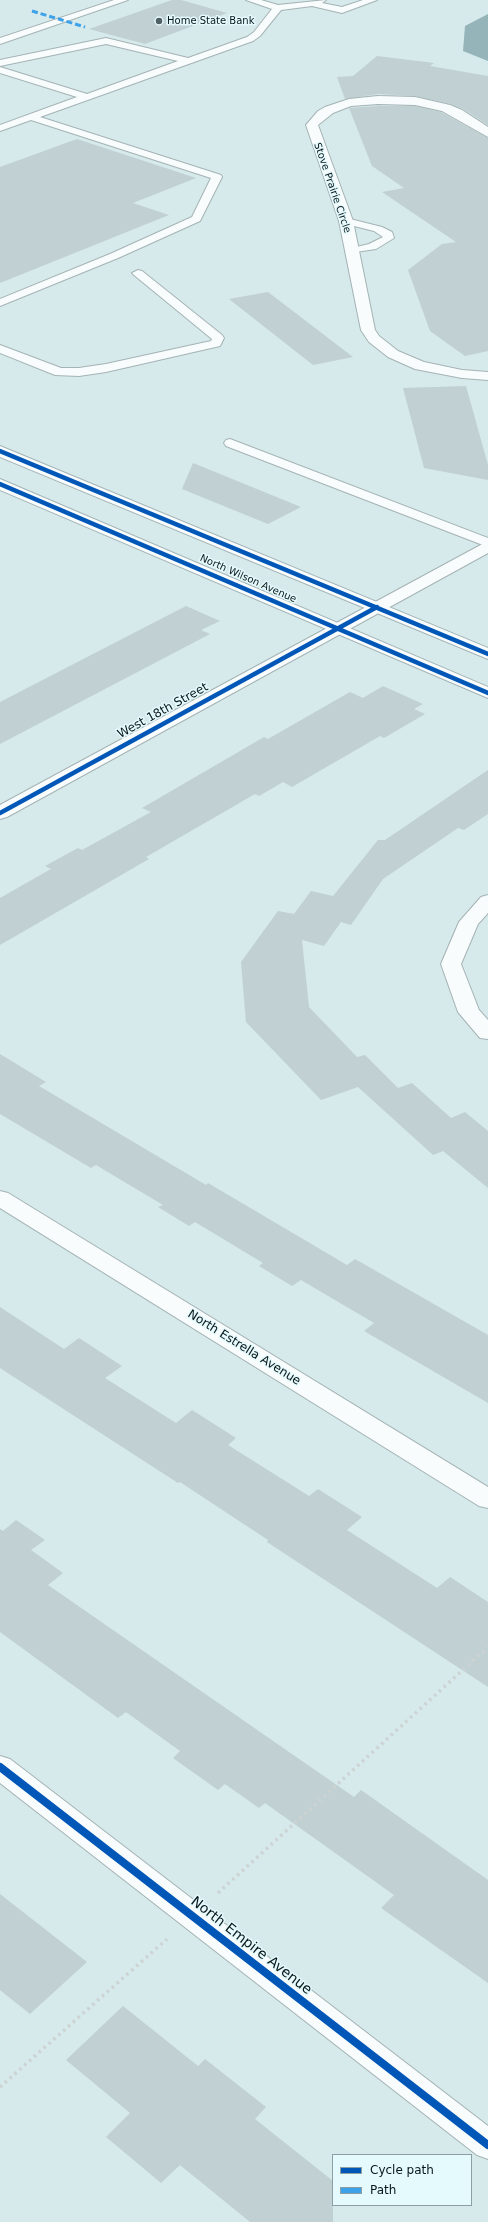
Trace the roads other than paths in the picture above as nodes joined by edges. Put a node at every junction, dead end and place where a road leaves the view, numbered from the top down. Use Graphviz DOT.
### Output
graph roads {
  1 [pos="123,0"];
  2 [pos="252,0"];
  3 [pos="321,0"];
  4 [pos="372,0"];
  5 [pos="312,3"];
  6 [pos="278,8"];
  7 [pos="32,31"];
  8 [pos="0,33"];
  9 [pos="0,41"];
  10 [pos="188,61"];
  11 [pos="0,63"];
  12 [pos="0,70"];
  13 [pos="87,97"];
  14 [pos="30,117"];
  15 [pos="0,128"];
  16 [pos="488,133"];
  17 [pos="346,221"];
  18 [pos="352,251"];
  19 [pos="138,273"];
  20 [pos="0,303"];
  21 [pos="0,349"];
  22 [pos="488,376"];
  23 [pos="230,442"];
  24 [pos="0,451"];
  25 [pos="0,484"];
  26 [pos="488,543"];
  27 [pos="488,546"];
  28 [pos="377,607"];
  29 [pos="337,629"];
  30 [pos="488,654"];
  31 [pos="488,693"];
  32 [pos="0,813"];
  33 [pos="488,901"];
  34 [pos="488,1033"];
  35 [pos="0,1198"];
  36 [pos="488,1499"];
  37 [pos="0,1767"];
  38 [pos="488,2145"];
  1 -- 7 [label="lane"];
  2 -- 6 [label="lane"];
  3 -- 5 [label="lane"];
  4 -- 5 [label="lane"];
  5 -- 6 [label="lane"];
  6 -- 10 [label="lane"];
  7 -- 8 [label="lane"];
  7 -- 9 [label="lane"];
  10 -- 11 [label="lane"];
  10 -- 13 [label="lane"];
  12 -- 13 [label="lane"];
  13 -- 14 [label="lane"];
  14 -- 15 [label="lane"];
  14 -- 20 [label="lane"];
  16 -- 17 [label="street, Stove Prairie Circle"];
  17 -- 18 [label="street, Stove Prairie Circle"];
  17 -- 18 [label="lane"];
  18 -- 22 [label="street, Stove Prairie Circle"];
  19 -- 21 [label="lane"];
  23 -- 26 [label="lane"];
  24 -- 28 [label="street, North Wilson Avenue"];
  25 -- 29 [label="street, North Wilson Avenue"];
  27 -- 28 [label="street"];
  28 -- 29 [label="street, West 18th Street"];
  28 -- 30 [label="street, North Wilson Avenue"];
  29 -- 31 [label="street, North Wilson Avenue"];
  29 -- 32 [label="street, West 18th Street"];
  33 -- 34 [label="street"];
  35 -- 36 [label="street, North Estrella Avenue"];
  37 -- 38 [label="street, North Empire Avenue"];
}
